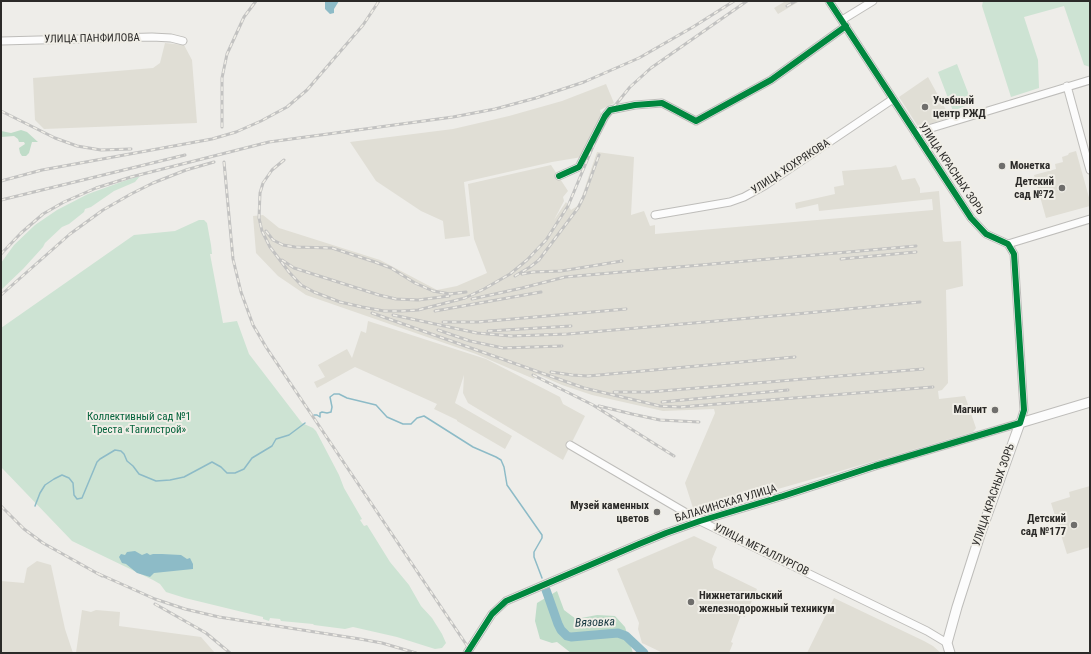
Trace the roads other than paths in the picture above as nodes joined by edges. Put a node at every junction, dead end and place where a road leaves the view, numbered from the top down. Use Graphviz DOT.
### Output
graph roads {
  1 [pos="830,1"];
  2 [pos="873,1"];
  3 [pos="844,23"];
  4 [pos="1,41"];
  5 [pos="183,41"];
  6 [pos="1090,80"];
  7 [pos="1067,86"];
  8 [pos="892,99"];
  9 [pos="915,133"];
  10 [pos="1090,170"];
  11 [pos="559,176"];
  12 [pos="655,215"];
  13 [pos="1090,219"];
  14 [pos="1008,244"];
  15 [pos="1090,402"];
  16 [pos="1020,423"];
  17 [pos="570,445"];
  18 [pos="700,521"];
  19 [pos="947,643"];
  20 [pos="467,653"];
  21 [pos="950,653"];
  1 -- 3 [label="street, УЛИЦА КРАСНЫХ ЗОРЬ"];
  2 -- 3 [label="street"];
  3 -- 8 [label="street, УЛИЦА КРАСНЫХ ЗОРЬ"];
  3 -- 11 [label="street"];
  4 -- 5 [label="street, УЛИЦА ПАНФИЛОВА"];
  6 -- 7 [label="street"];
  7 -- 9 [label="street"];
  7 -- 10 [label="street"];
  8 -- 9 [label="street, УЛИЦА КРАСНЫХ ЗОРЬ"];
  8 -- 12 [label="street, УЛИЦА ХОХРЯКОВА"];
  9 -- 14 [label="street, УЛИЦА КРАСНЫХ ЗОРЬ"];
  13 -- 14 [label="street"];
  14 -- 16 [label="street, УЛИЦА КРАСНЫХ ЗОРЬ"];
  15 -- 16 [label="main road, БАЛАКИНСКАЯ УЛИЦА"];
  16 -- 18 [label="street, БАЛАКИНСКАЯ УЛИЦА"];
  16 -- 19 [label="main road, УЛИЦА КРАСНЫХ ЗОРЬ"];
  17 -- 18 [label="street, УЛИЦА МЕТАЛЛУРГОВ"];
  18 -- 19 [label="street, УЛИЦА МЕТАЛЛУРГОВ"];
  18 -- 20 [label="street, БАЛАКИНСКАЯ УЛИЦА"];
  19 -- 21 [label="main road"];
}
